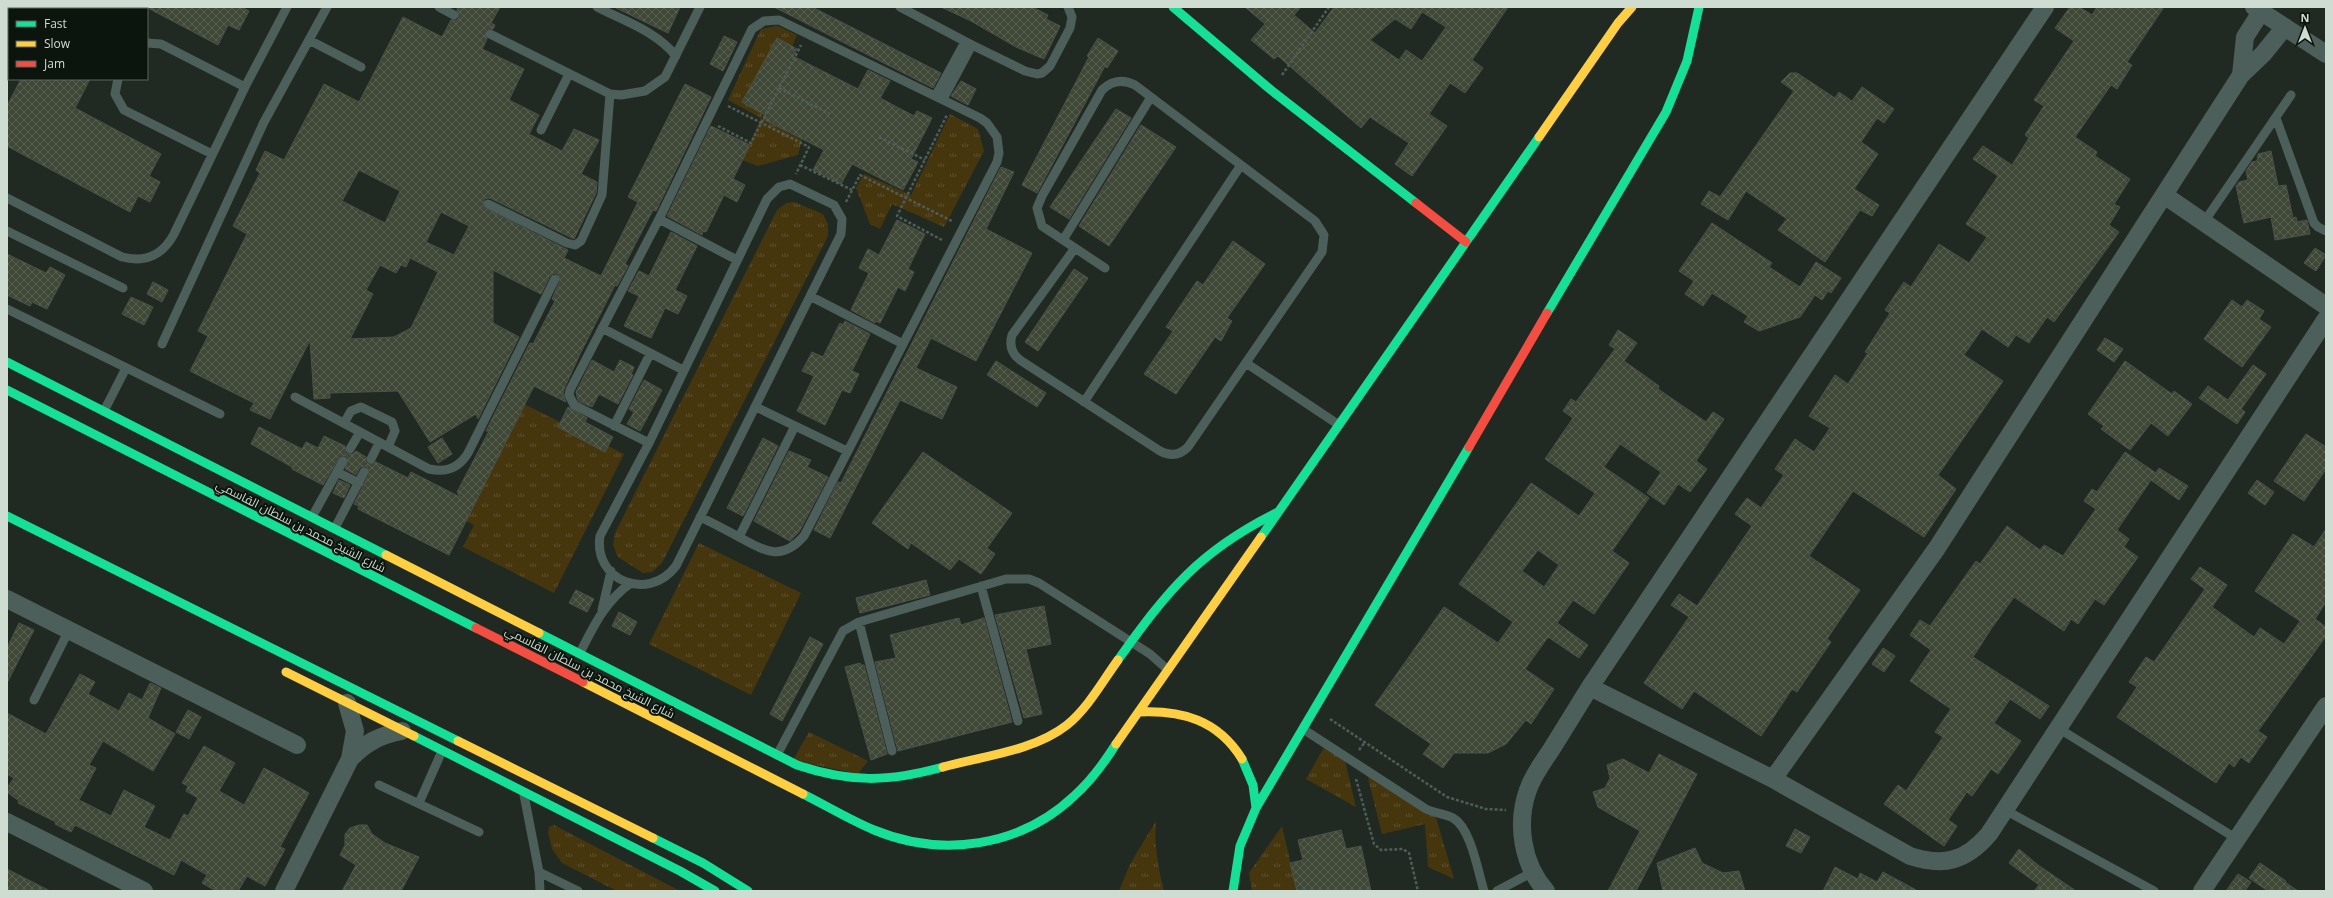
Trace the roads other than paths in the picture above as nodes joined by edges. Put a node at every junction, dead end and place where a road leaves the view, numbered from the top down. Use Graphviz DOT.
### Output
graph roads {
  1 [pos="287,7"];
  2 [pos="327,7"];
  3 [pos="439,7"];
  4 [pos="597,7"];
  5 [pos="700,7"];
  6 [pos="900,7"];
  7 [pos="1068,7"];
  8 [pos="1173,7"];
  9 [pos="1632,7"];
  10 [pos="1699,7"];
  11 [pos="2045,7"];
  12 [pos="2258,9"];
  13 [pos="454,15"];
  14 [pos="2285,27"];
  15 [pos="490,34"];
  16 [pos="308,40"];
  17 [pos="148,43"];
  18 [pos="969,44"];
  19 [pos="2326,54"];
  20 [pos="676,56"];
  21 [pos="361,67"];
  22 [pos="569,74"];
  23 [pos="2241,75"];
  24 [pos="118,80"];
  25 [pos="245,87"];
  26 [pos="610,94"];
  27 [pos="2291,95"];
  28 [pos="939,97"];
  29 [pos="1151,98"];
  30 [pos="2276,118"];
  31 [pos="541,130"];
  32 [pos="212,154"];
  33 [pos="1241,165"];
  34 [pos="2164,195"];
  35 [pos="7,198"];
  36 [pos="488,204"];
  37 [pos="659,219"];
  38 [pos="2204,222"];
  39 [pos="7,231"];
  40 [pos="2326,231"];
  41 [pos="1063,240"];
  42 [pos="1466,242"];
  43 [pos="1075,248"];
  44 [pos="737,260"];
  45 [pos="1105,268"];
  46 [pos="555,279"];
  47 [pos="123,288"];
  48 [pos="810,296"];
  49 [pos="2326,306"];
  50 [pos="7,309"];
  51 [pos="2326,319"];
  52 [pos="602,328"];
  53 [pos="162,344"];
  54 [pos="903,344"];
  55 [pos="650,354"];
  56 [pos="7,362"];
  57 [pos="1246,363"];
  58 [pos="126,368"];
  59 [pos="683,370"];
  60 [pos="7,390"];
  61 [pos="295,397"];
  62 [pos="1084,402"];
  63 [pos="756,407"];
  64 [pos="104,411"];
  65 [pos="220,414"];
  66 [pos="344,423"];
  67 [pos="1339,425"];
  68 [pos="614,426"];
  69 [pos="795,426"];
  70 [pos="360,432"];
  71 [pos="649,443"];
  72 [pos="384,445"];
  73 [pos="350,449"];
  74 [pos="847,451"];
  75 [pos="371,459"];
  76 [pos="343,461"];
  77 [pos="337,472"];
  78 [pos="364,472"];
  79 [pos="359,483"];
  80 [pos="1279,511"];
  81 [pos="7,516"];
  82 [pos="700,516"];
  83 [pos="312,517"];
  84 [pos="335,528"];
  85 [pos="739,537"];
  86 [pos="611,571"];
  87 [pos="631,583"];
  88 [pos="981,586"];
  89 [pos="7,598"];
  90 [pos="601,614"];
  91 [pos="859,622"];
  92 [pos="229,626"];
  93 [pos="69,630"];
  94 [pos="234,640"];
  95 [pos="1130,642"];
  96 [pos="580,653"];
  97 [pos="1150,654"];
  98 [pos="1175,660"];
  99 [pos="278,668"];
  100 [pos="1168,670"];
  101 [pos="1590,687"];
  102 [pos="34,700"];
  103 [pos="347,703"];
  104 [pos="2326,706"];
  105 [pos="1140,712"];
  106 [pos="1018,721"];
  107 [pos="2058,728"];
  108 [pos="1303,729"];
  109 [pos="402,731"];
  110 [pos="297,745"];
  111 [pos="442,751"];
  112 [pos="892,751"];
  113 [pos="777,755"];
  114 [pos="350,759"];
  115 [pos="1773,780"];
  116 [pos="379,785"];
  117 [pos="524,792"];
  118 [pos="419,803"];
  119 [pos="1256,808"];
  120 [pos="2005,810"];
  121 [pos="7,822"];
  122 [pos="479,832"];
  123 [pos="2237,839"];
  124 [pos="539,872"];
  125 [pos="1533,872"];
  126 [pos="144,891"];
  127 [pos="284,891"];
  128 [pos="540,891"];
  129 [pos="578,891"];
  130 [pos="715,891"];
  131 [pos="748,891"];
  132 [pos="1232,891"];
  133 [pos="1484,891"];
  134 [pos="1497,891"];
  135 [pos="1546,891"];
  136 [pos="2154,891"];
  137 [pos="2202,891"];
  1 -- 25 [label="lane"];
  2 -- 16 [label="lane"];
  3 -- 13 [label="lane"];
  4 -- 20 [label="lane"];
  5 -- 20 [label="lane"];
  6 -- 18 [label="lane"];
  7 -- 18 [label="lane"];
  8 -- 42 [label="main road"];
  9 -- 42 [label="main road, شارع الشيخ محمد بن سلطان القاسمي"];
  10 -- 108 [label="main road"];
  11 -- 101 [label="street"];
  12 -- 14 [label="street"];
  12 -- 23 [label="street"];
  14 -- 19 [label="street"];
  14 -- 23 [label="street"];
  15 -- 22 [label="lane"];
  16 -- 21 [label="lane"];
  16 -- 53 [label="lane"];
  17 -- 25 [label="lane"];
  18 -- 28 [label="lane"];
  20 -- 26 [label="lane"];
  22 -- 26 [label="lane"];
  22 -- 31 [label="lane"];
  23 -- 34 [label="street"];
  24 -- 32 [label="lane"];
  25 -- 32 [label="lane"];
  26 -- 36 [label="lane"];
  27 -- 30 [label="lane"];
  28 -- 37 [label="lane"];
  28 -- 54 [label="lane"];
  29 -- 33 [label="lane"];
  29 -- 41 [label="lane"];
  29 -- 41 [label="lane"];
  30 -- 38 [label="lane"];
  30 -- 40 [label="lane"];
  32 -- 35 [label="lane"];
  33 -- 57 [label="lane"];
  33 -- 62 [label="lane"];
  34 -- 38 [label="street"];
  34 -- 115 [label="street"];
  37 -- 44 [label="lane"];
  37 -- 52 [label="lane"];
  38 -- 49 [label="street"];
  39 -- 47 [label="lane"];
  41 -- 43 [label="lane"];
  42 -- 67 [label="main road, شارع الشيخ محمد بن سلطان القاسمي"];
  43 -- 45 [label="lane"];
  43 -- 62 [label="lane"];
  44 -- 48 [label="lane"];
  44 -- 59 [label="lane"];
  46 -- 72 [label="lane"];
  48 -- 54 [label="lane"];
  48 -- 63 [label="lane"];
  50 -- 58 [label="lane"];
  51 -- 107 [label="street"];
  52 -- 55 [label="lane"];
  52 -- 68 [label="lane"];
  54 -- 74 [label="lane"];
  55 -- 59 [label="lane"];
  55 -- 68 [label="lane"];
  56 -- 64 [label="main road"];
  57 -- 62 [label="lane"];
  57 -- 67 [label="lane"];
  58 -- 64 [label="lane"];
  58 -- 65 [label="lane"];
  59 -- 71 [label="lane"];
  60 -- 105 [label="main road, شارع الشيخ محمد بن سلطان القاسمي"];
  61 -- 66 [label="lane"];
  63 -- 69 [label="lane"];
  63 -- 82 [label="lane"];
  64 -- 83 [label="main road"];
  66 -- 70 [label="lane"];
  66 -- 72 [label="lane"];
  67 -- 80 [label="main road, شارع الشيخ محمد بن سلطان القاسمي"];
  68 -- 71 [label="lane"];
  69 -- 74 [label="lane"];
  69 -- 85 [label="lane"];
  70 -- 72 [label="lane"];
  70 -- 73 [label="lane"];
  71 -- 86 [label="lane"];
  72 -- 75 [label="lane"];
  74 -- 85 [label="lane"];
  76 -- 77 [label="lane"];
  77 -- 79 [label="lane"];
  77 -- 83 [label="lane"];
  78 -- 79 [label="lane"];
  79 -- 84 [label="lane"];
  80 -- 95 [label="main road"];
  80 -- 98 [label="main road, شارع الشيخ محمد بن سلطان القاسمي"];
  81 -- 92 [label="main road"];
  82 -- 85 [label="lane"];
  82 -- 87 [label="lane"];
  83 -- 84 [label="main road"];
  84 -- 96 [label="main road"];
  86 -- 87 [label="lane"];
  86 -- 90 [label="lane"];
  87 -- 90 [label="lane"];
  88 -- 91 [label="lane"];
  88 -- 95 [label="lane"];
  88 -- 106 [label="lane"];
  89 -- 93 [label="street"];
  90 -- 96 [label="lane"];
  91 -- 112 [label="lane"];
  91 -- 113 [label="lane"];
  92 -- 94 [label="main road"];
  92 -- 131 [label="main road"];
  93 -- 102 [label="lane"];
  93 -- 110 [label="street"];
  95 -- 97 [label="lane"];
  95 -- 113 [label="main road"];
  96 -- 113 [label="main road"];
  97 -- 98 [label="lane"];
  97 -- 100 [label="lane"];
  98 -- 100 [label="main road, شارع الشيخ محمد بن سلطان القاسمي"];
  99 -- 103 [label="main road"];
  100 -- 105 [label="main road, شارع الشيخ محمد بن سلطان القاسمي"];
  101 -- 115 [label="street"];
  101 -- 125 [label="street"];
  103 -- 109 [label="main road"];
  103 -- 114 [label="street"];
  104 -- 123 [label="street"];
  105 -- 119 [label="main road"];
  107 -- 120 [label="street"];
  107 -- 123 [label="lane"];
  108 -- 119 [label="main road"];
  108 -- 133 [label="lane"];
  109 -- 111 [label="main road"];
  109 -- 114 [label="street"];
  111 -- 117 [label="main road"];
  111 -- 118 [label="lane"];
  114 -- 127 [label="street"];
  115 -- 120 [label="street"];
  116 -- 118 [label="lane"];
  117 -- 124 [label="lane"];
  117 -- 130 [label="main road"];
  118 -- 122 [label="lane"];
  119 -- 132 [label="main road"];
  120 -- 136 [label="lane"];
  121 -- 126 [label="street"];
  123 -- 137 [label="street"];
  124 -- 128 [label="lane"];
  124 -- 129 [label="lane"];
  125 -- 134 [label="lane"];
  125 -- 135 [label="street"];
}
